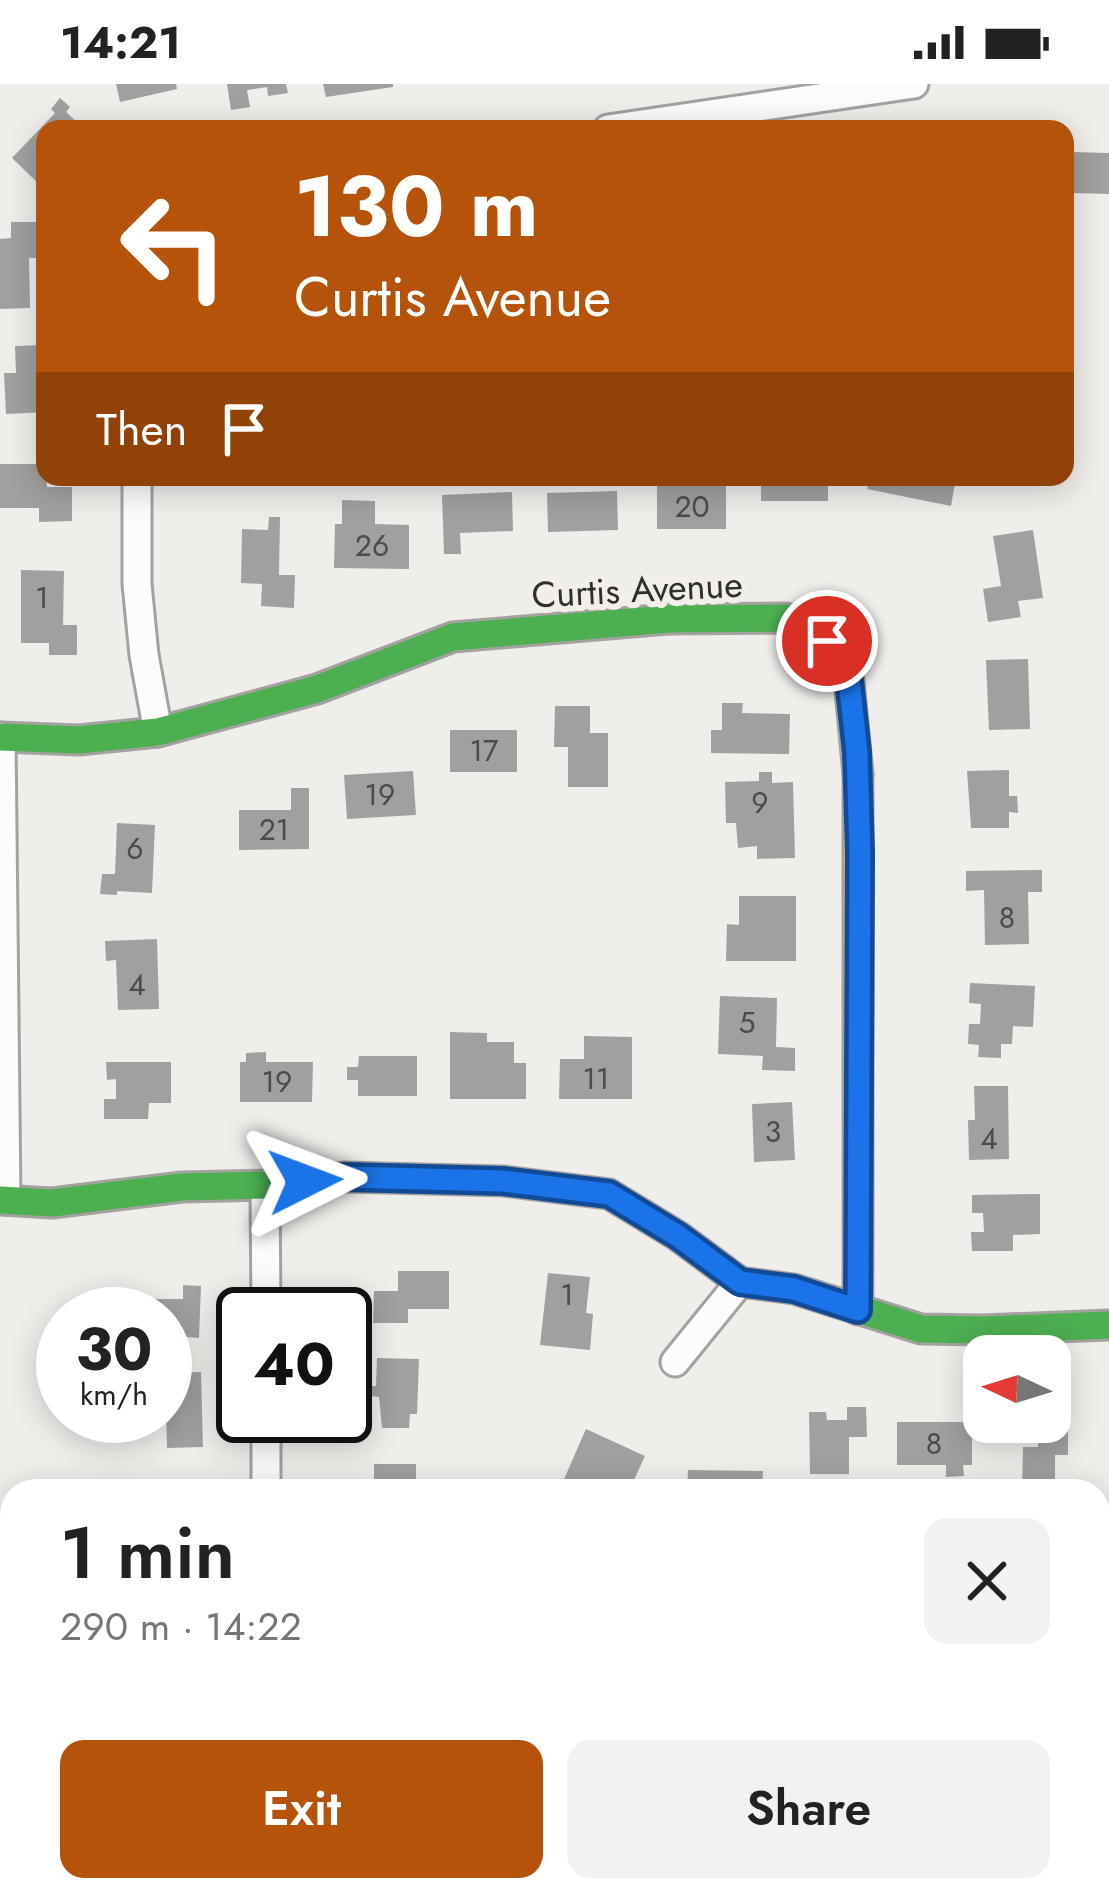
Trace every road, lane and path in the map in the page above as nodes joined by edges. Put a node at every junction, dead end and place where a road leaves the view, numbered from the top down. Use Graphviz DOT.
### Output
graph roads {
  1 [pos="914,84"];
  2 [pos="669,120"];
  3 [pos="137,486"];
  4 [pos="158,732"];
  5 [pos="0,737"];
  6 [pos="265,1185"];
  7 [pos="3,1200"];
  8 [pos="740,1282"];
  9 [pos="266,1287"];
  10 [pos="858,1310"];
  11 [pos="1109,1324"];
  12 [pos="675,1362"];
  13 [pos="266,1443"];
  14 [pos="266,1479"];
  1 -- 2 [label="street"];
  3 -- 4 [label="street"];
  4 -- 5 [label="street, Curtis Avenue"];
  4 -- 10 [label="street, Curtis Avenue"];
  5 -- 7 [label="street"];
  6 -- 7 [label="street"];
  6 -- 8 [label="street"];
  6 -- 9 [label="street"];
  8 -- 10 [label="street"];
  8 -- 12 [label="street"];
  10 -- 11 [label="street"];
  13 -- 14 [label="street"];
}
